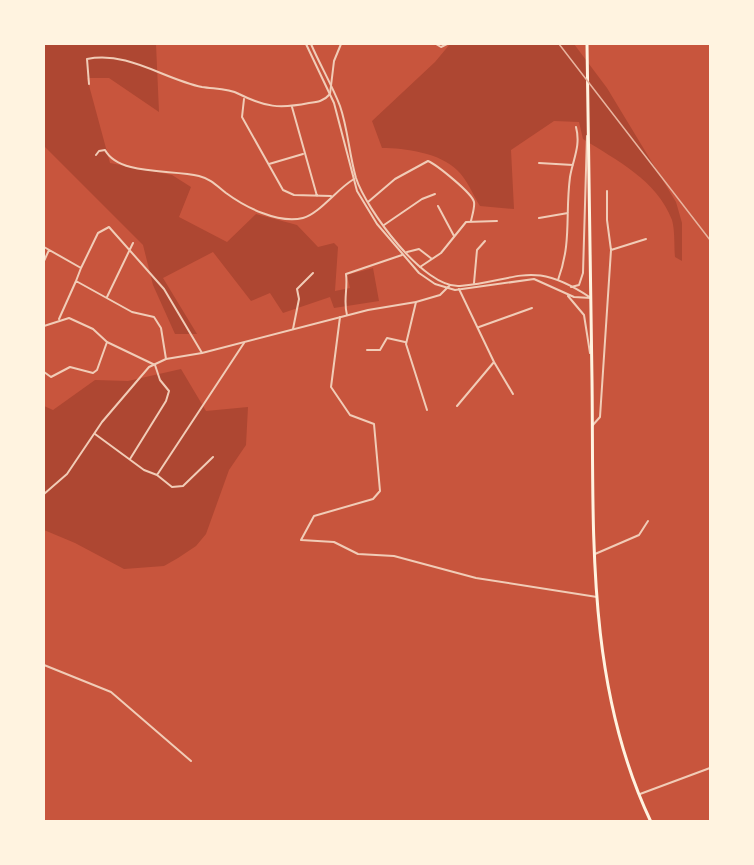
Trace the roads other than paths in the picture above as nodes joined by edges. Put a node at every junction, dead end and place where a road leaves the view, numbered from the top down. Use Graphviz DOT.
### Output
graph roads {
  1 [pos="306,44"];
  2 [pos="311,44"];
  3 [pos="341,44"];
  4 [pos="436,44"];
  5 [pos="447,44"];
  6 [pos="587,44"];
  7 [pos="88,84"];
  8 [pos="332,87"];
  9 [pos="330,94"];
  10 [pos="244,99"];
  11 [pos="292,107"];
  12 [pos="576,127"];
  13 [pos="588,130"];
  14 [pos="303,154"];
  15 [pos="96,155"];
  16 [pos="539,163"];
  17 [pos="269,164"];
  18 [pos="573,165"];
  19 [pos="356,177"];
  20 [pos="352,179"];
  21 [pos="607,191"];
  22 [pos="435,194"];
  23 [pos="316,196"];
  24 [pos="331,196"];
  25 [pos="368,202"];
  26 [pos="438,206"];
  27 [pos="568,213"];
  28 [pos="539,219"];
  29 [pos="471,221"];
  30 [pos="497,221"];
  31 [pos="384,225"];
  32 [pos="454,236"];
  33 [pos="646,239"];
  34 [pos="485,241"];
  35 [pos="132,243"];
  36 [pos="44,247"];
  37 [pos="49,250"];
  38 [pos="611,250"];
  39 [pos="129,252"];
  40 [pos="407,252"];
  41 [pos="402,255"];
  42 [pos="432,259"];
  43 [pos="44,261"];
  44 [pos="419,267"];
  45 [pos="81,268"];
  46 [pos="313,273"];
  47 [pos="76,281"];
  48 [pos="558,281"];
  49 [pos="474,283"];
  50 [pos="458,286"];
  51 [pos="449,287"];
  52 [pos="570,287"];
  53 [pos="460,290"];
  54 [pos="566,294"];
  55 [pos="107,297"];
  56 [pos="591,298"];
  57 [pos="416,302"];
  58 [pos="532,308"];
  59 [pos="347,315"];
  60 [pos="340,317"];
  61 [pos="58,320"];
  62 [pos="44,326"];
  63 [pos="479,327"];
  64 [pos="293,329"];
  65 [pos="107,342"];
  66 [pos="406,342"];
  67 [pos="244,343"];
  68 [pos="367,350"];
  69 [pos="202,353"];
  70 [pos="166,359"];
  71 [pos="494,362"];
  72 [pos="155,364"];
  73 [pos="592,366"];
  74 [pos="44,372"];
  75 [pos="513,394"];
  76 [pos="457,406"];
  77 [pos="427,410"];
  78 [pos="592,426"];
  79 [pos="94,435"];
  80 [pos="213,457"];
  81 [pos="130,459"];
  82 [pos="157,476"];
  83 [pos="44,494"];
  84 [pos="648,521"];
  85 [pos="595,554"];
  86 [pos="597,597"];
  87 [pos="44,665"];
  88 [pos="191,761"];
  89 [pos="711,768"];
  90 [pos="640,794"];
  91 [pos="651,822"];
  1 -- 9 [label="street"];
  2 -- 8 [label="street"];
  3 -- 8 [label="street"];
  4 -- 5 [label="street"];
  6 -- 13 [label="highway"];
  7 -- 10 [label="street"];
  8 -- 9 [label="street"];
  8 -- 19 [label="street"];
  9 -- 11 [label="street"];
  9 -- 20 [label="street"];
  10 -- 11 [label="street"];
  10 -- 17 [label="street"];
  11 -- 14 [label="street"];
  12 -- 18 [label="street"];
  13 -- 52 [label="street"];
  13 -- 56 [label="highway"];
  14 -- 17 [label="street"];
  14 -- 23 [label="street"];
  15 -- 24 [label="street"];
  16 -- 18 [label="street"];
  17 -- 23 [label="street"];
  18 -- 27 [label="street"];
  19 -- 20 [label="street"];
  19 -- 25 [label="street"];
  20 -- 24 [label="street"];
  20 -- 41 [label="street"];
  21 -- 38 [label="street"];
  22 -- 31 [label="street"];
  23 -- 24 [label="street"];
  25 -- 29 [label="street"];
  25 -- 31 [label="street"];
  26 -- 32 [label="street"];
  27 -- 28 [label="street"];
  27 -- 48 [label="street"];
  29 -- 30 [label="street"];
  29 -- 32 [label="street"];
  31 -- 40 [label="street"];
  32 -- 42 [label="street"];
  33 -- 38 [label="street"];
  34 -- 49 [label="street"];
  35 -- 39 [label="street"];
  36 -- 37 [label="street"];
  37 -- 43 [label="street"];
  37 -- 45 [label="street"];
  38 -- 78 [label="street"];
  39 -- 45 [label="street"];
  39 -- 55 [label="street"];
  39 -- 69 [label="street"];
  40 -- 42 [label="street"];
  40 -- 44 [label="street"];
  41 -- 51 [label="street"];
  41 -- 59 [label="street"];
  42 -- 44 [label="street"];
  44 -- 51 [label="street"];
  45 -- 47 [label="street"];
  46 -- 64 [label="street"];
  47 -- 55 [label="street"];
  47 -- 61 [label="street"];
  48 -- 49 [label="street"];
  48 -- 52 [label="street"];
  49 -- 50 [label="street"];
  50 -- 51 [label="street"];
  50 -- 53 [label="street"];
  51 -- 53 [label="street"];
  51 -- 57 [label="street"];
  52 -- 56 [label="street"];
  53 -- 54 [label="street"];
  53 -- 63 [label="street"];
  54 -- 56 [label="street"];
  54 -- 73 [label="street"];
  55 -- 70 [label="street"];
  56 -- 73 [label="highway"];
  57 -- 59 [label="street"];
  57 -- 66 [label="street"];
  58 -- 63 [label="street"];
  59 -- 60 [label="street"];
  60 -- 64 [label="street"];
  60 -- 86 [label="street"];
  61 -- 62 [label="street"];
  61 -- 65 [label="street"];
  63 -- 71 [label="street"];
  64 -- 67 [label="street"];
  65 -- 72 [label="street"];
  65 -- 74 [label="street"];
  66 -- 68 [label="street"];
  66 -- 77 [label="street"];
  67 -- 69 [label="street"];
  67 -- 82 [label="street"];
  69 -- 70 [label="street"];
  70 -- 72 [label="street"];
  71 -- 75 [label="street"];
  71 -- 76 [label="street"];
  72 -- 79 [label="street"];
  72 -- 81 [label="street"];
  73 -- 78 [label="highway"];
  78 -- 85 [label="highway"];
  79 -- 81 [label="street"];
  79 -- 83 [label="street"];
  80 -- 82 [label="street"];
  81 -- 82 [label="street"];
  84 -- 85 [label="street"];
  85 -- 86 [label="highway"];
  86 -- 90 [label="highway"];
  87 -- 88 [label="street"];
  89 -- 90 [label="street"];
  90 -- 91 [label="highway"];
}
